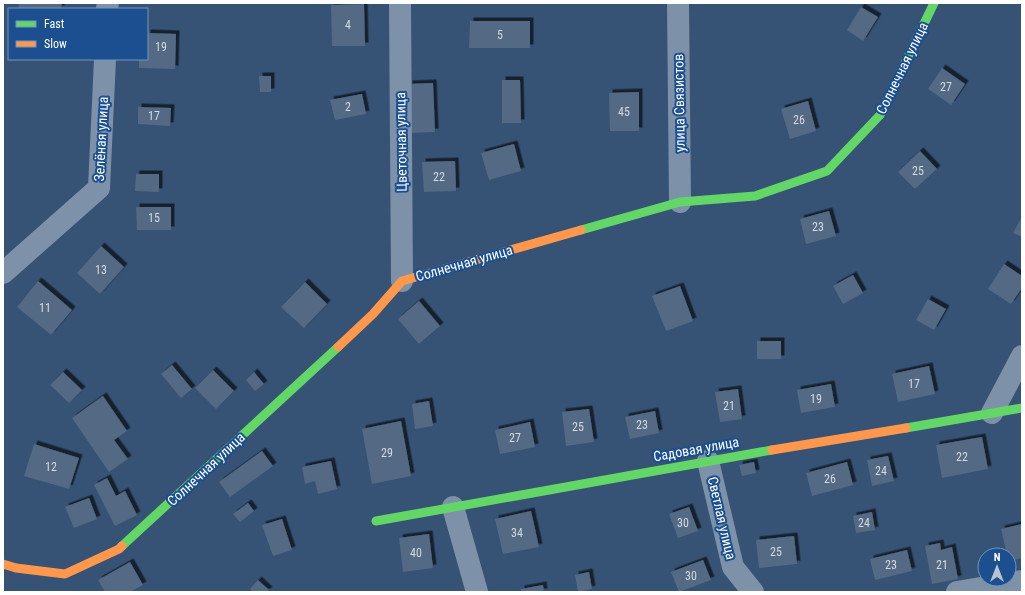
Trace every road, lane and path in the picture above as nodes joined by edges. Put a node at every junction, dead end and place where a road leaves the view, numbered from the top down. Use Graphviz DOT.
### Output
graph roads {
  1 [pos="400,3"];
  2 [pos="678,3"];
  3 [pos="934,3"];
  4 [pos="105,60"];
  5 [pos="680,202"];
  6 [pos="3,273"];
  7 [pos="402,280"];
  8 [pos="1022,356"];
  9 [pos="1022,408"];
  10 [pos="992,413"];
  11 [pos="708,461"];
  12 [pos="453,507"];
  13 [pos="376,521"];
  14 [pos="3,564"];
  15 [pos="1022,581"];
  16 [pos="477,592"];
  17 [pos="753,592"];
  18 [pos="957,592"];
  1 -- 7 [label="street, Цветочная улица"];
  2 -- 5 [label="street, улица Связистов"];
  3 -- 5 [label="street, Солнечная улица"];
  4 -- 6 [label="street, Зелёная улица"];
  5 -- 7 [label="street, Солнечная улица"];
  7 -- 14 [label="street, Солнечная улица"];
  8 -- 10 [label="street"];
  9 -- 10 [label="street, Садовая улица"];
  10 -- 11 [label="street, Садовая улица"];
  11 -- 12 [label="street, Садовая улица"];
  11 -- 17 [label="street, Светлая улица"];
  12 -- 13 [label="street, Садовая улица"];
  12 -- 16 [label="street"];
  15 -- 18 [label="street"];
}
